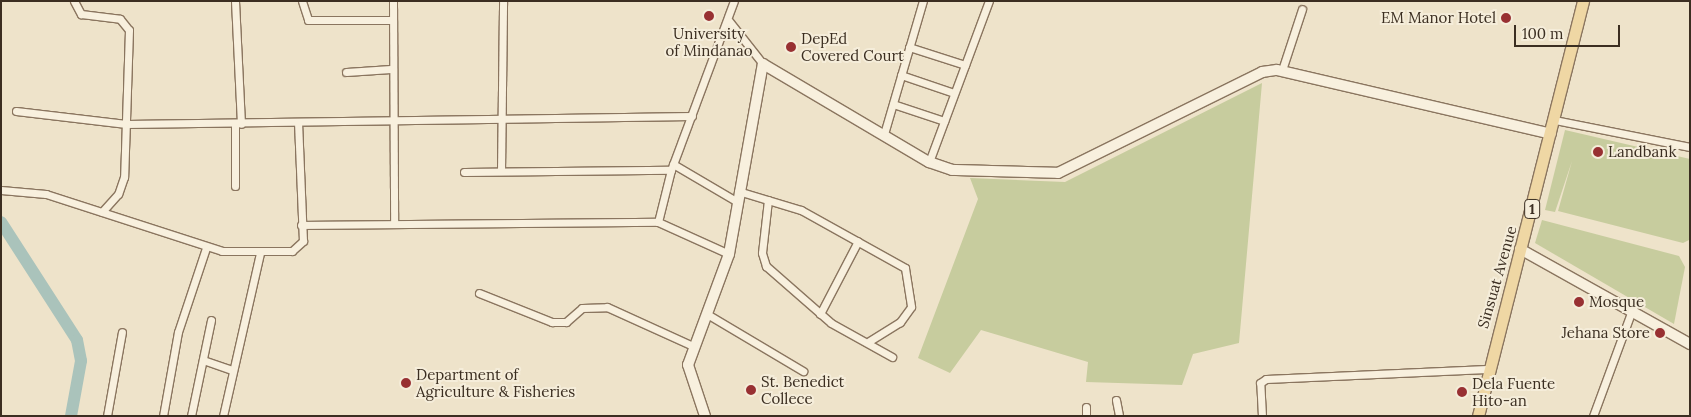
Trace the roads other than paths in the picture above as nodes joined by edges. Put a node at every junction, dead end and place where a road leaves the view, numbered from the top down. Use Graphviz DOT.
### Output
graph roads {
  1 [pos="74,1"];
  2 [pos="235,1"];
  3 [pos="302,1"];
  4 [pos="392,1"];
  5 [pos="502,1"];
  6 [pos="734,1"];
  7 [pos="923,1"];
  8 [pos="989,1"];
  9 [pos="1584,1"];
  10 [pos="1302,9"];
  11 [pos="391,20"];
  12 [pos="729,21"];
  13 [pos="909,47"];
  14 [pos="763,64"];
  15 [pos="965,65"];
  16 [pos="392,69"];
  17 [pos="1282,70"];
  18 [pos="346,72"];
  19 [pos="901,75"];
  20 [pos="954,94"];
  21 [pos="893,104"];
  22 [pos="16,110"];
  23 [pos="692,116"];
  24 [pos="501,120"];
  25 [pos="1555,120"];
  26 [pos="944,121"];
  27 [pos="298,122"];
  28 [pos="392,122"];
  29 [pos="126,124"];
  30 [pos="238,124"];
  31 [pos="884,134"];
  32 [pos="1551,134"];
  33 [pos="1690,147"];
  34 [pos="928,162"];
  35 [pos="672,167"];
  36 [pos="502,171"];
  37 [pos="464,172"];
  38 [pos="235,186"];
  39 [pos="1,190"];
  40 [pos="737,196"];
  41 [pos="768,200"];
  42 [pos="102,212"];
  43 [pos="658,222"];
  44 [pos="394,223"];
  45 [pos="301,225"];
  46 [pos="858,241"];
  47 [pos="206,248"];
  48 [pos="1520,249"];
  49 [pos="260,253"];
  50 [pos="729,254"];
  51 [pos="478,293"];
  52 [pos="1632,310"];
  53 [pos="707,314"];
  54 [pos="820,314"];
  55 [pos="211,320"];
  56 [pos="122,332"];
  57 [pos="869,341"];
  58 [pos="1690,344"];
  59 [pos="693,346"];
  60 [pos="892,357"];
  61 [pos="203,360"];
  62 [pos="1487,369"];
  63 [pos="232,370"];
  64 [pos="803,371"];
  65 [pos="1116,400"];
  66 [pos="1086,406"];
  67 [pos="107,416"];
  68 [pos="163,416"];
  69 [pos="191,416"];
  70 [pos="223,416"];
  71 [pos="705,416"];
  72 [pos="1086,416"];
  73 [pos="1119,416"];
  74 [pos="1262,416"];
  75 [pos="1478,416"];
  76 [pos="1593,416"];
  1 -- 29 [label="street"];
  2 -- 30 [label="street"];
  3 -- 11 [label="street"];
  4 -- 11 [label="street"];
  5 -- 24 [label="street"];
  6 -- 12 [label="street"];
  7 -- 13 [label="street"];
  8 -- 15 [label="street"];
  9 -- 25 [label="main road, Sinsuat Avenue / 1"];
  10 -- 17 [label="street"];
  11 -- 16 [label="street"];
  12 -- 14 [label="street"];
  12 -- 23 [label="street"];
  13 -- 15 [label="street"];
  13 -- 19 [label="street"];
  14 -- 31 [label="street"];
  14 -- 40 [label="street"];
  15 -- 20 [label="street"];
  16 -- 18 [label="street"];
  16 -- 28 [label="street"];
  17 -- 32 [label="street"];
  17 -- 34 [label="street"];
  19 -- 20 [label="street"];
  19 -- 21 [label="street"];
  20 -- 26 [label="street"];
  21 -- 26 [label="street"];
  21 -- 31 [label="street"];
  22 -- 29 [label="street"];
  23 -- 24 [label="street"];
  23 -- 35 [label="street"];
  24 -- 28 [label="street"];
  24 -- 36 [label="street"];
  25 -- 32 [label="main road, Sinsuat Avenue / 1"];
  25 -- 33 [label="street"];
  26 -- 34 [label="street"];
  27 -- 28 [label="street"];
  27 -- 30 [label="street"];
  27 -- 45 [label="street"];
  28 -- 44 [label="street"];
  29 -- 30 [label="street"];
  29 -- 42 [label="street"];
  30 -- 38 [label="street"];
  31 -- 34 [label="street"];
  32 -- 48 [label="main road, Sinsuat Avenue / 1"];
  35 -- 36 [label="street"];
  35 -- 40 [label="street"];
  35 -- 43 [label="street"];
  36 -- 37 [label="street"];
  39 -- 42 [label="street"];
  40 -- 41 [label="street"];
  40 -- 50 [label="street"];
  41 -- 46 [label="street"];
  41 -- 54 [label="street"];
  42 -- 47 [label="street"];
  43 -- 44 [label="street"];
  43 -- 50 [label="street"];
  44 -- 45 [label="street"];
  45 -- 49 [label="street"];
  46 -- 54 [label="street"];
  46 -- 57 [label="street"];
  47 -- 49 [label="street"];
  47 -- 68 [label="street"];
  48 -- 52 [label="street"];
  48 -- 62 [label="main road, Sinsuat Avenue / 1"];
  49 -- 63 [label="street"];
  50 -- 53 [label="street"];
  51 -- 59 [label="street"];
  52 -- 58 [label="street"];
  52 -- 76 [label="street"];
  53 -- 59 [label="street"];
  53 -- 64 [label="street"];
  54 -- 57 [label="street"];
  55 -- 61 [label="street"];
  56 -- 67 [label="street"];
  57 -- 60 [label="street"];
  59 -- 71 [label="street"];
  61 -- 63 [label="street"];
  61 -- 69 [label="street"];
  62 -- 74 [label="street"];
  62 -- 75 [label="main road, Sinsuat Avenue / 1"];
  63 -- 70 [label="street"];
  65 -- 73 [label="street"];
  66 -- 72 [label="street"];
}
